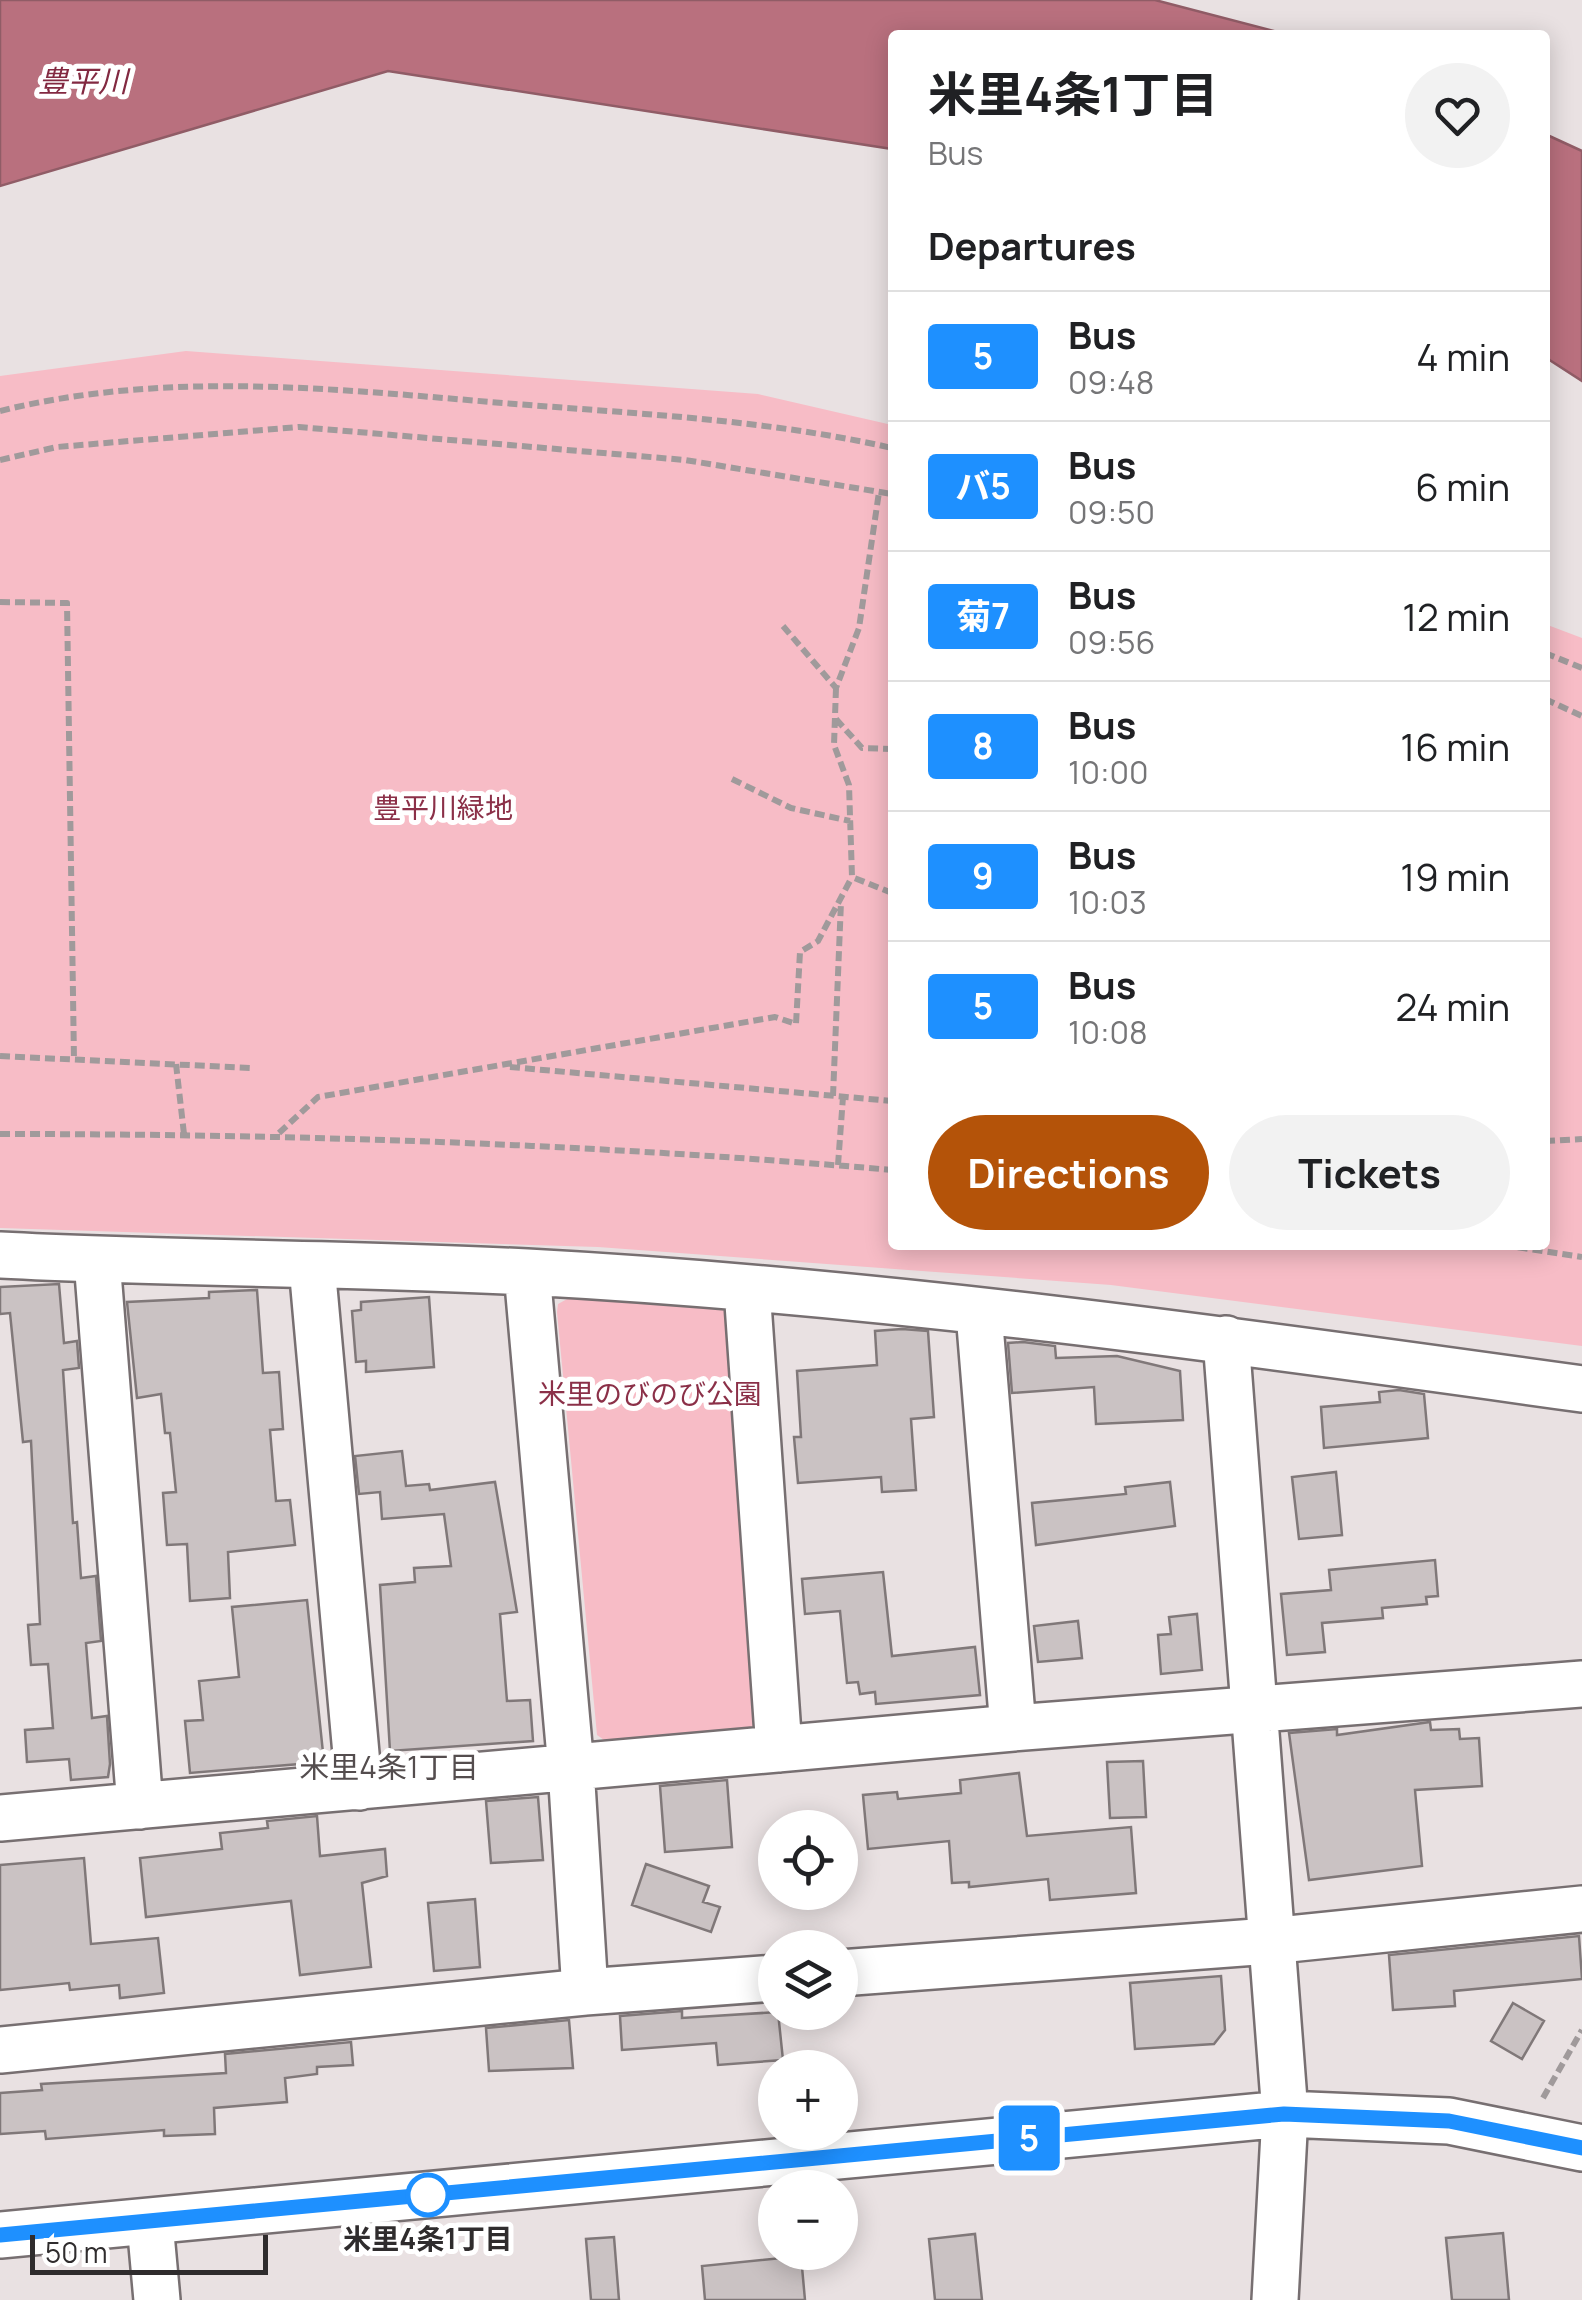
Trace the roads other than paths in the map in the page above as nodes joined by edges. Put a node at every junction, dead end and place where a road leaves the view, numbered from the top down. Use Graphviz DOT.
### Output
graph roads {
  1 [pos="0,1255"];
  2 [pos="97,1260"];
  3 [pos="312,1266"];
  4 [pos="527,1272"];
  5 [pos="747,1289"];
  6 [pos="979,1313"];
  7 [pos="1226,1339"];
  8 [pos="1582,1389"];
  9 [pos="1582,1684"];
  10 [pos="1253,1710"];
  11 [pos="1013,1728"];
  12 [pos="779,1750"];
  13 [pos="570,1768"];
  14 [pos="359,1787"];
  15 [pos="140,1806"];
  16 [pos="0,1818"];
  17 [pos="1582,1909"];
  18 [pos="1269,1941"];
  19 [pos="858,1972"];
  20 [pos="758,1979"];
  21 [pos="585,1992"];
  22 [pos="0,2050"];
  23 [pos="1284,2114"];
  24 [pos="1582,2148"];
  25 [pos="150,2223"];
  26 [pos="0,2235"];
  27 [pos="157,2300"];
  28 [pos="1275,2300"];
  1 -- 2 [label="street"];
  2 -- 3 [label="street"];
  2 -- 15 [label="street"];
  3 -- 4 [label="street"];
  3 -- 14 [label="street"];
  4 -- 5 [label="street"];
  4 -- 13 [label="street"];
  5 -- 6 [label="street"];
  5 -- 12 [label="street"];
  6 -- 7 [label="street"];
  6 -- 11 [label="street"];
  7 -- 8 [label="street"];
  7 -- 10 [label="street"];
  9 -- 10 [label="street"];
  10 -- 11 [label="street"];
  10 -- 18 [label="street"];
  11 -- 12 [label="street"];
  12 -- 13 [label="street"];
  13 -- 14 [label="street"];
  13 -- 21 [label="street"];
  14 -- 15 [label="street"];
  15 -- 16 [label="street"];
  17 -- 18 [label="street"];
  18 -- 19 [label="street"];
  18 -- 23 [label="street"];
  20 -- 21 [label="street"];
  21 -- 22 [label="street"];
  23 -- 24 [label="street"];
  23 -- 25 [label="street"];
  23 -- 28 [label="street"];
  25 -- 26 [label="street"];
  25 -- 27 [label="street"];
}
